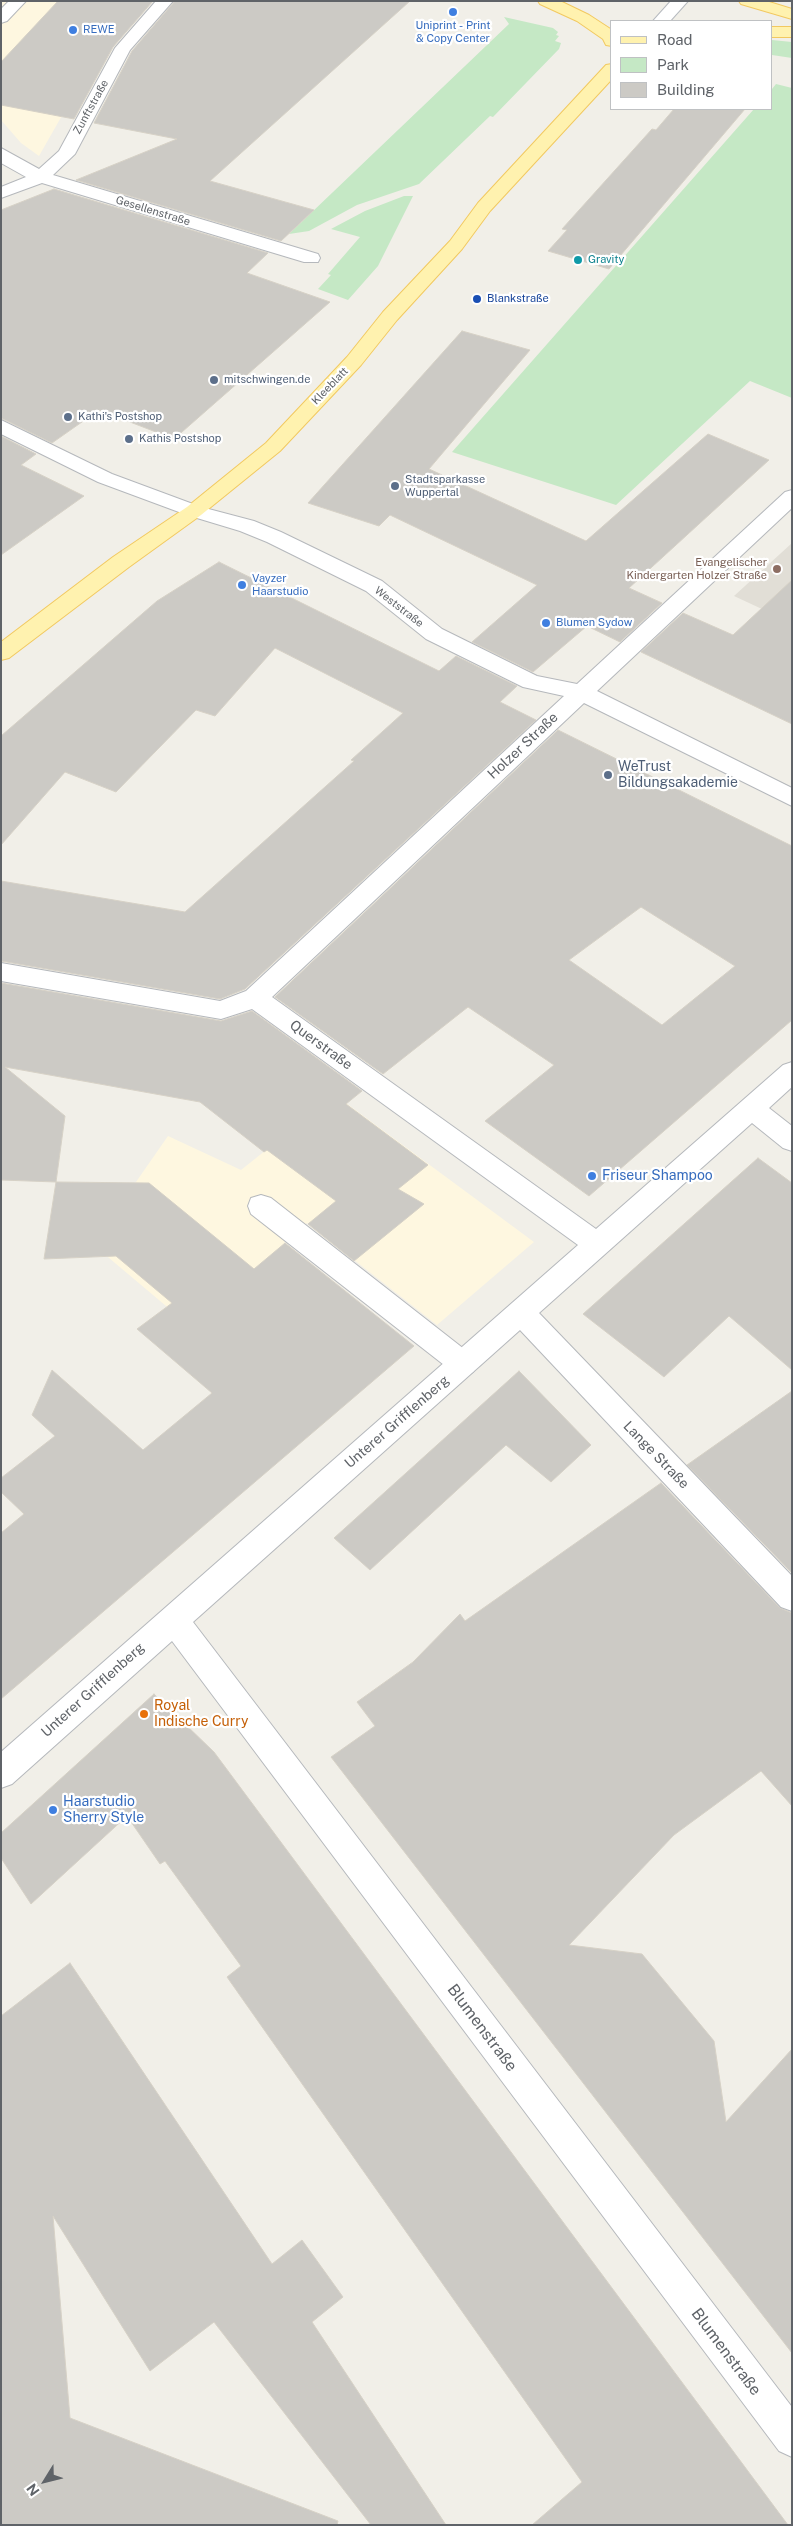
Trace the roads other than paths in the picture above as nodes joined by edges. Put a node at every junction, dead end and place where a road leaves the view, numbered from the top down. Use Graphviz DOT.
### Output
graph roads {
  1 [pos="18,1"];
  2 [pos="165,1"];
  3 [pos="546,1"];
  4 [pos="680,1"];
  5 [pos="748,1"];
  6 [pos="792,14"];
  7 [pos="1,18"];
  8 [pos="661,20"];
  9 [pos="773,32"];
  10 [pos="792,32"];
  11 [pos="610,38"];
  12 [pos="610,71"];
  13 [pos="1,153"];
  14 [pos="41,177"];
  15 [pos="1,193"];
  16 [pos="311,258"];
  17 [pos="1,426"];
  18 [pos="792,496"];
  19 [pos="194,511"];
  20 [pos="1,653"];
  21 [pos="580,692"];
  22 [pos="792,798"];
  23 [pos="1,972"];
  24 [pos="255,998"];
  25 [pos="792,1072"];
  26 [pos="751,1108"];
  27 [pos="792,1141"];
  28 [pos="261,1206"];
  29 [pos="597,1244"];
  30 [pos="521,1313"];
  31 [pos="463,1364"];
  32 [pos="792,1597"];
  33 [pos="173,1619"];
  34 [pos="1,1772"];
  35 [pos="792,2438"];
  1 -- 7 [label="street"];
  2 -- 14 [label="street, Zunftstraße"];
  3 -- 11 [label="main road"];
  4 -- 8 [label="street"];
  5 -- 6 [label="main road"];
  9 -- 10 [label="main road"];
  12 -- 19 [label="main road, Kleeblatt"];
  13 -- 14 [label="street, Gesellenstraße"];
  14 -- 15 [label="street, Zunftstraße"];
  14 -- 16 [label="street, Gesellenstraße"];
  17 -- 19 [label="street, Weststraße"];
  18 -- 21 [label="street, Holzer Straße"];
  19 -- 20 [label="main road, Kleeblatt"];
  19 -- 21 [label="street, Weststraße"];
  21 -- 22 [label="street, Weststraße"];
  21 -- 24 [label="street, Holzer Straße"];
  23 -- 24 [label="street"];
  24 -- 29 [label="street, Querstraße"];
  25 -- 26 [label="street, Unterer Grifflenberg"];
  26 -- 27 [label="street"];
  26 -- 29 [label="street, Unterer Grifflenberg"];
  28 -- 31 [label="street"];
  29 -- 30 [label="street, Unterer Grifflenberg"];
  30 -- 31 [label="street, Unterer Grifflenberg"];
  30 -- 32 [label="street, Lange Straße"];
  31 -- 33 [label="street, Unterer Grifflenberg"];
  33 -- 34 [label="street, Unterer Grifflenberg"];
  33 -- 35 [label="street, Blumenstraße"];
}
